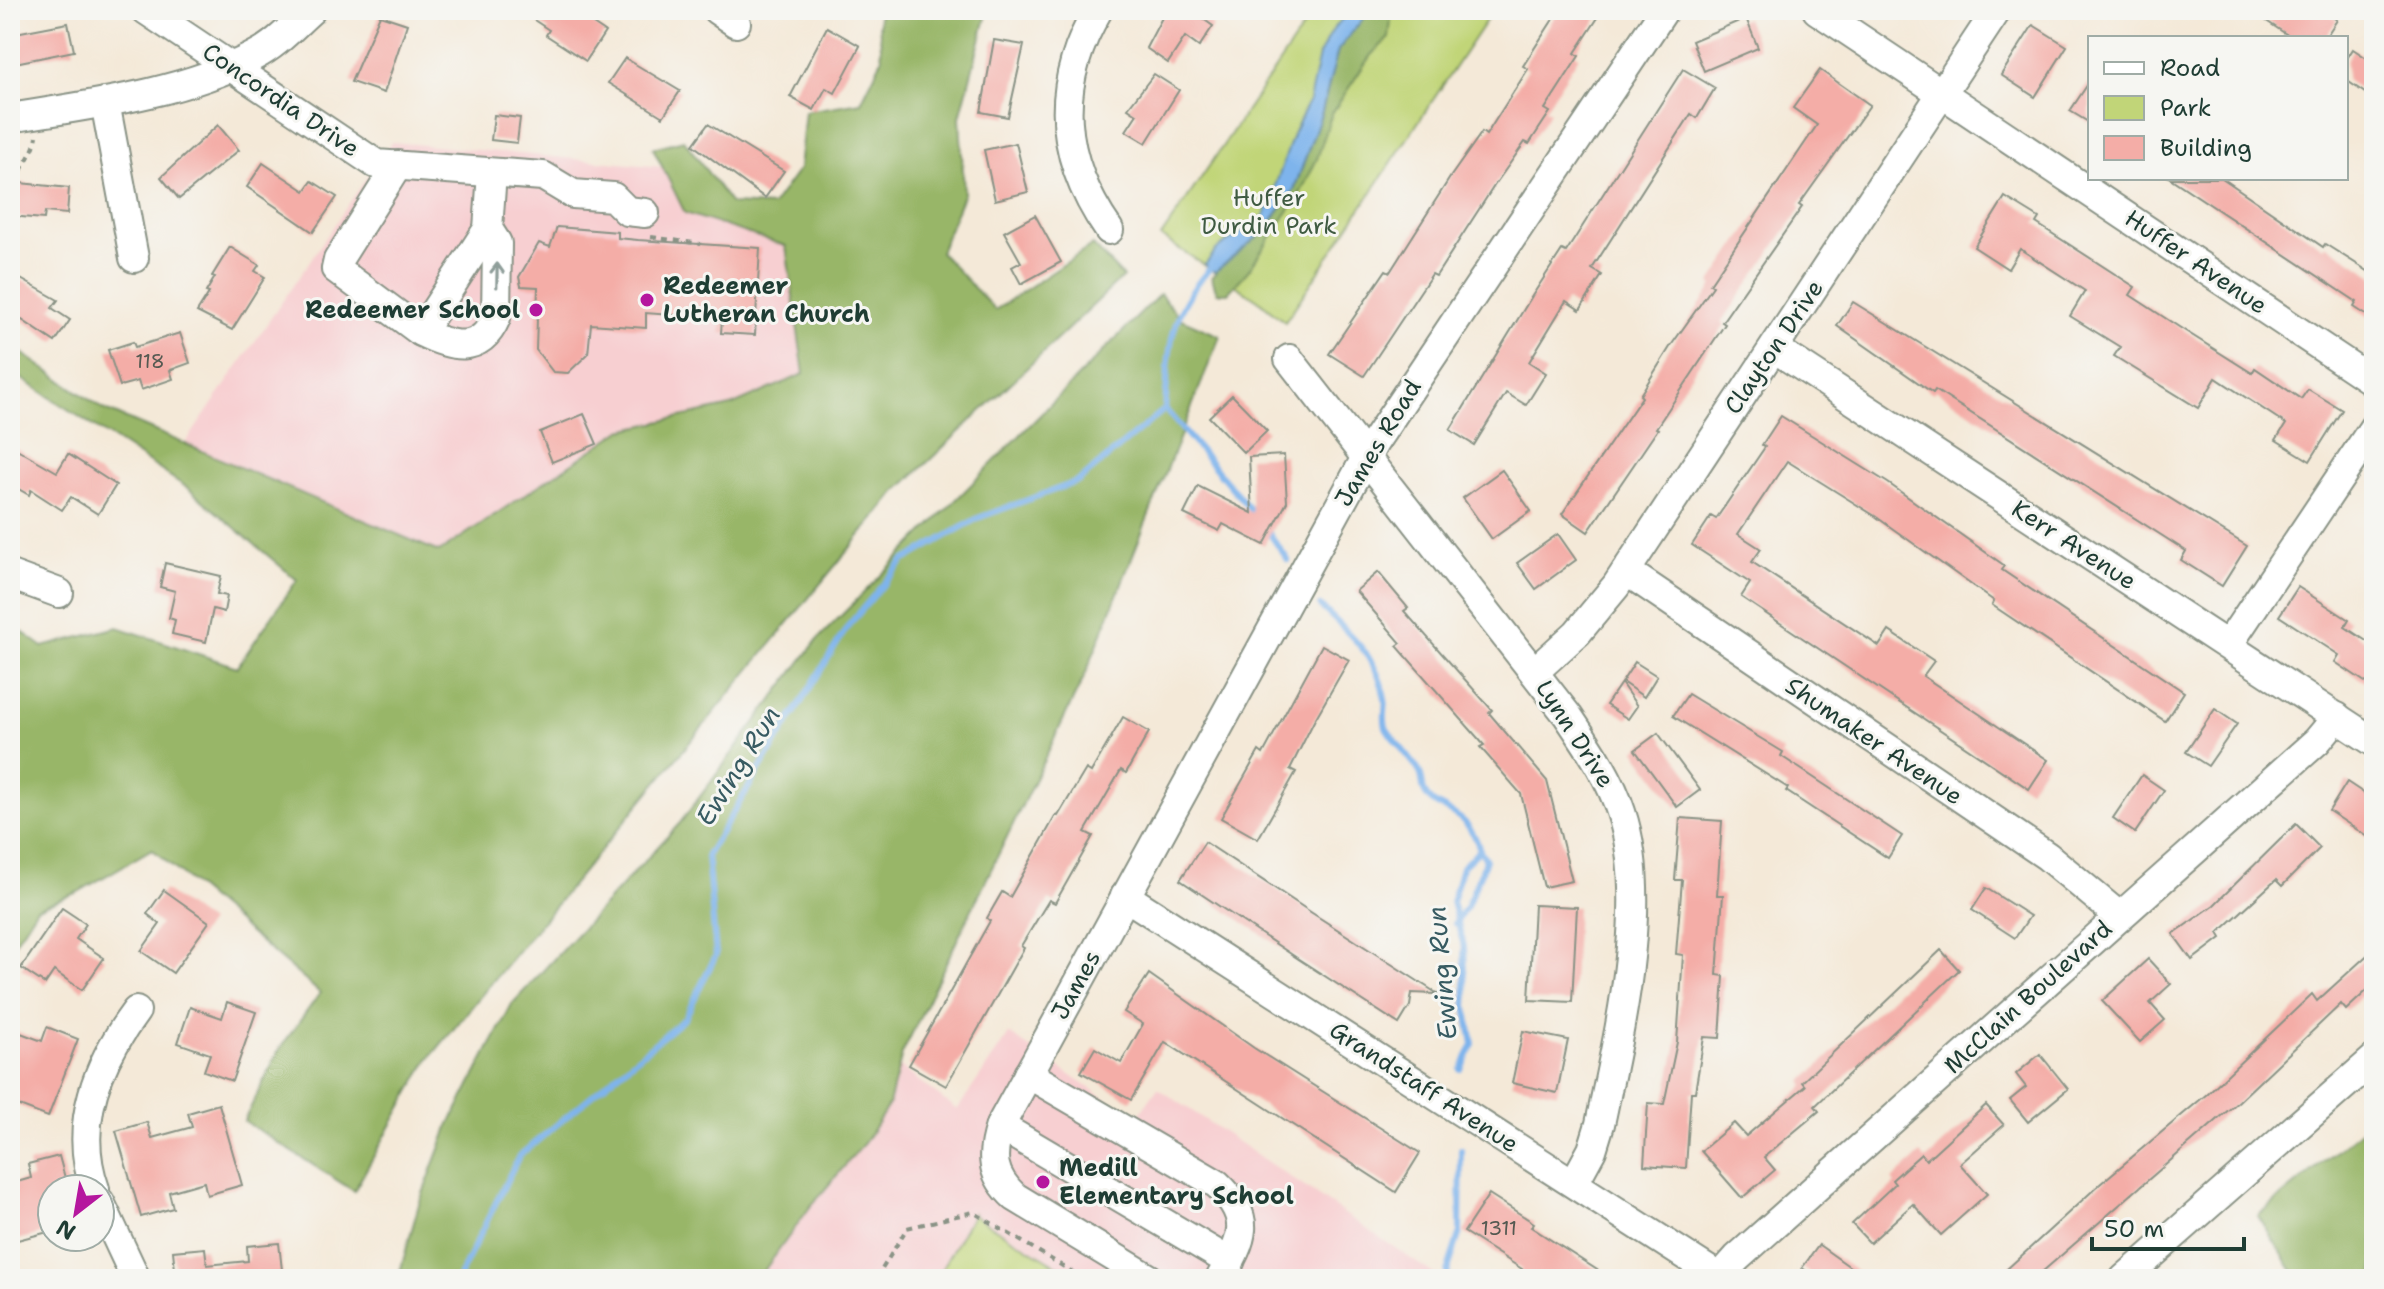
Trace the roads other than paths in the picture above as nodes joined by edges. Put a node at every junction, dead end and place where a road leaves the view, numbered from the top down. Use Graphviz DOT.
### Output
graph roads {
  1 [pos="146,10"];
  2 [pos="311,10"];
  3 [pos="1098,10"];
  4 [pos="1664,10"];
  5 [pos="1817,10"];
  6 [pos="1997,10"];
  7 [pos="233,66"];
  8 [pos="1942,93"];
  9 [pos="105,102"];
  10 [pos="10,118"];
  11 [pos="387,165"];
  12 [pos="492,173"];
  13 [pos="646,225"];
  14 [pos="488,229"];
  15 [pos="1109,230"];
  16 [pos="134,258"];
  17 [pos="421,332"];
  18 [pos="1774,348"];
  19 [pos="1289,359"];
  20 [pos="2374,382"];
  21 [pos="2374,427"];
  22 [pos="1367,456"];
  23 [pos="1626,571"];
  24 [pos="10,575"];
  25 [pos="59,593"];
  26 [pos="2228,645"];
  27 [pos="1535,671"];
  28 [pos="2337,717"];
  29 [pos="2374,742"];
  30 [pos="1125,896"];
  31 [pos="2119,916"];
  32 [pos="136,1011"];
  33 [pos="2374,1059"];
  34 [pos="1028,1074"];
  35 [pos="1000,1126"];
  36 [pos="90,1173"];
  37 [pos="1574,1183"];
  38 [pos="116,1236"];
  39 [pos="1225,1271"];
  40 [pos="1721,1278"];
  41 [pos="136,1279"];
  42 [pos="1150,1279"];
  43 [pos="2124,1279"];
  1 -- 7 [label="street, Concordia Drive"];
  2 -- 7 [label="street"];
  3 -- 15 [label="street"];
  4 -- 22 [label="street, James Road"];
  5 -- 8 [label="street, Huffer Avenue"];
  6 -- 8 [label="street, Clayton Drive"];
  7 -- 9 [label="street"];
  7 -- 11 [label="street, Concordia Drive"];
  8 -- 18 [label="street, Clayton Drive"];
  8 -- 20 [label="street, Huffer Avenue"];
  9 -- 10 [label="street"];
  9 -- 16 [label="street"];
  11 -- 12 [label="street"];
  11 -- 17 [label="street"];
  12 -- 13 [label="street"];
  12 -- 14 [label="street"];
  14 -- 17 [label="street"];
  17 -- 14 [label="street, one-way"];
  18 -- 23 [label="street, Clayton Drive"];
  18 -- 26 [label="street, Kerr Avenue"];
  19 -- 22 [label="street, Lynn Drive"];
  21 -- 26 [label="street"];
  22 -- 27 [label="street, Lynn Drive"];
  22 -- 30 [label="street, James Road"];
  23 -- 27 [label="street, Clayton Drive"];
  23 -- 31 [label="street, Shumaker Avenue"];
  24 -- 25 [label="street"];
  26 -- 28 [label="street, Kerr Avenue"];
  27 -- 37 [label="street, Lynn Drive"];
  28 -- 29 [label="street, Kerr Avenue"];
  28 -- 31 [label="street, McClain Boulevard"];
  30 -- 34 [label="street, James"];
  30 -- 37 [label="street, Grandstaff Avenue"];
  31 -- 40 [label="street, McClain Boulevard"];
  32 -- 36 [label="street"];
  33 -- 43 [label="street"];
  34 -- 35 [label="street, James"];
  34 -- 39 [label="street"];
  35 -- 39 [label="street"];
  35 -- 42 [label="street, James"];
  37 -- 40 [label="street, Grandstaff Avenue"];
  38 -- 41 [label="street"];
}
